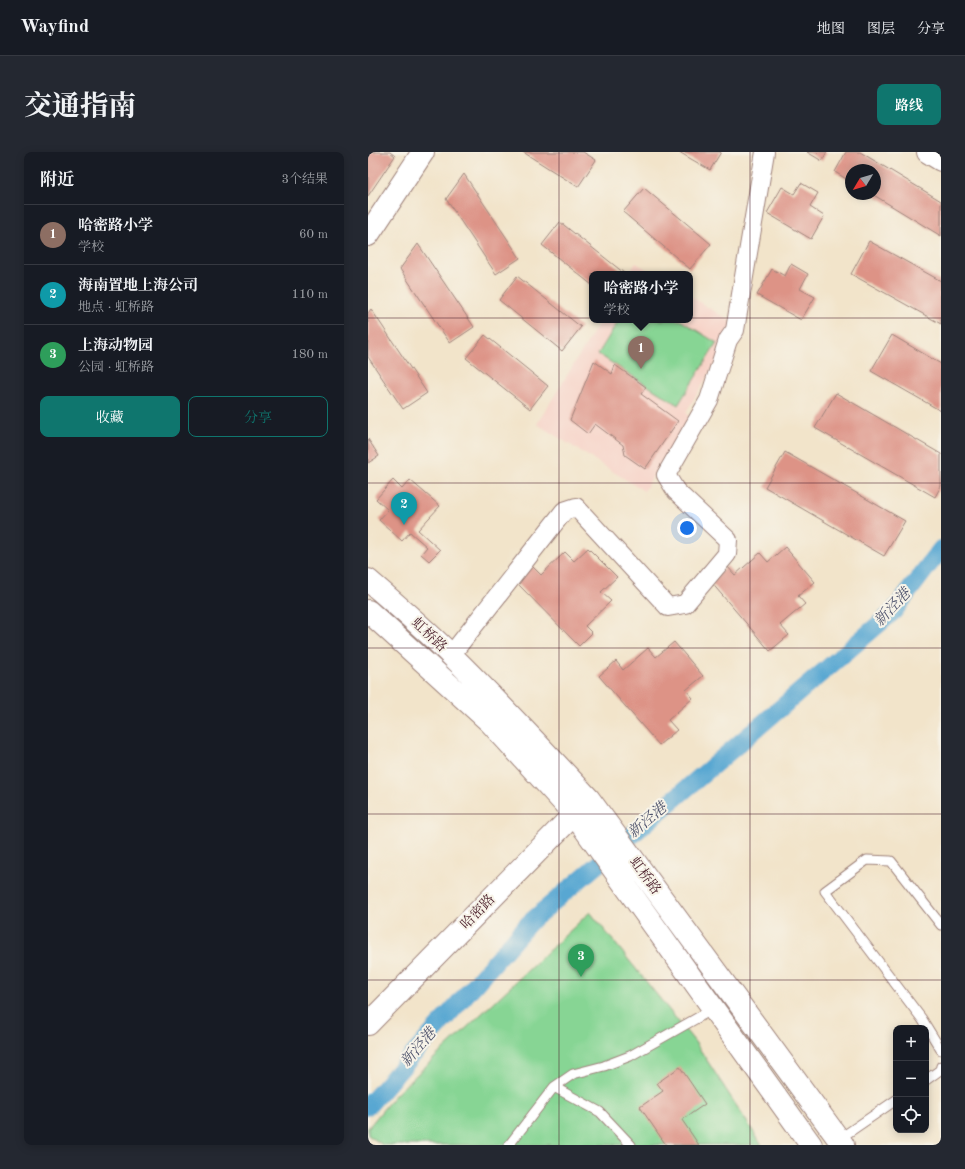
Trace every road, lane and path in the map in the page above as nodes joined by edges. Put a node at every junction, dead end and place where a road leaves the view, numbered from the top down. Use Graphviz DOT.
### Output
graph roads {
  1 [pos="423,152"];
  2 [pos="765,152"];
  3 [pos="928,152"];
  4 [pos="941,160"];
  5 [pos="368,235"];
  6 [pos="368,580"];
  7 [pos="368,611"];
  8 [pos="451,655"];
  9 [pos="581,807"];
  10 [pos="941,925"];
  11 [pos="713,1009"];
  12 [pos="368,1024"];
  13 [pos="941,1050"];
  14 [pos="941,1066"];
  15 [pos="929,1078"];
  16 [pos="554,1087"];
  17 [pos="893,1102"];
  18 [pos="841,1142"];
  19 [pos="509,1145"];
  20 [pos="631,1145"];
  21 [pos="811,1145"];
  1 -- 5 [label="main road"];
  2 -- 8 [label="street"];
  3 -- 4 [label="main road"];
  6 -- 8 [label="main road, 虹桥路"];
  7 -- 9 [label="main road, 虹桥路"];
  8 -- 9 [label="main road, 虹桥路"];
  9 -- 11 [label="main road, 虹桥路"];
  9 -- 12 [label="main road, 哈密路"];
  9 -- 18 [label="main road, 虹桥路"];
  10 -- 13 [label="lane"];
  11 -- 16 [label="lane"];
  11 -- 21 [label="main road, 虹桥路"];
  14 -- 15 [label="lane"];
  16 -- 19 [label="lane"];
  16 -- 20 [label="lane"];
  17 -- 18 [label="lane"];
}
